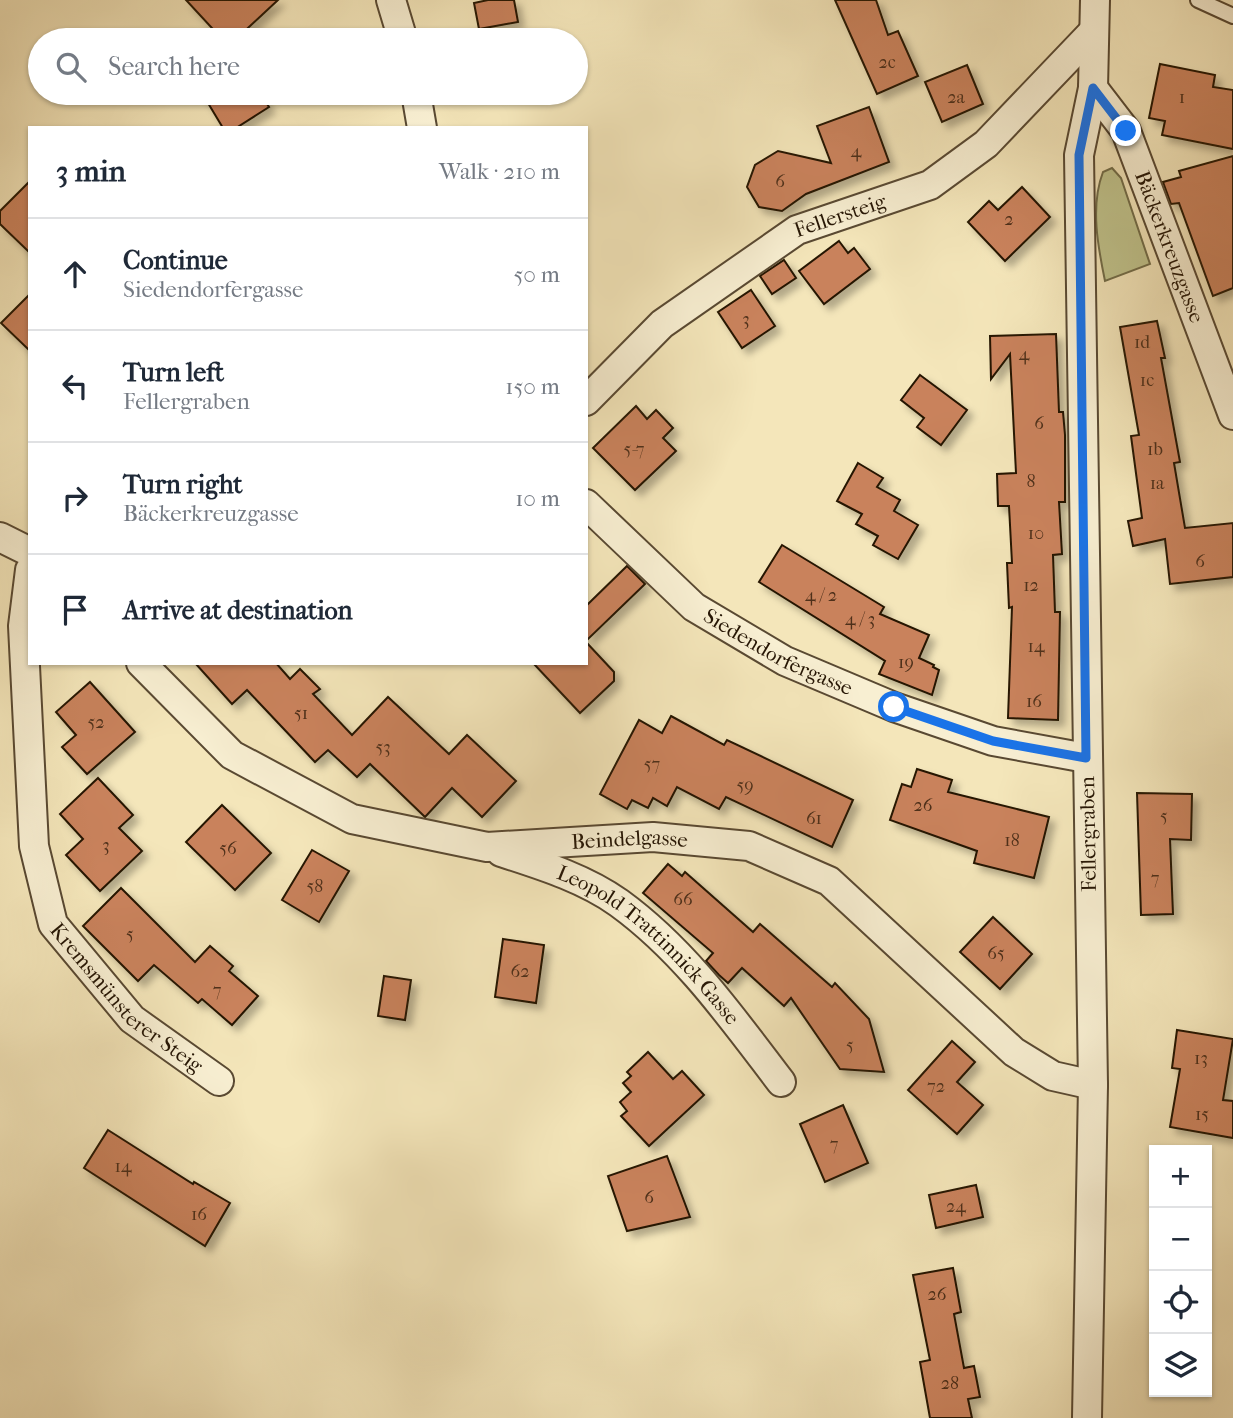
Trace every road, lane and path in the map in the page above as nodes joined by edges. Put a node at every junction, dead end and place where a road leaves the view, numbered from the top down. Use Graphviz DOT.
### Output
graph roads {
  1 [pos="391,0"];
  2 [pos="1198,0"];
  3 [pos="1093,1"];
  4 [pos="1233,16"];
  5 [pos="400,28"];
  6 [pos="1093,32"];
  7 [pos="1093,88"];
  8 [pos="418,105"];
  9 [pos="422,126"];
  10 [pos="588,399"];
  11 [pos="1233,415"];
  12 [pos="588,506"];
  13 [pos="0,537"];
  14 [pos="28,551"];
  15 [pos="28,586"];
  16 [pos="143,665"];
  17 [pos="1086,758"];
  18 [pos="487,847"];
  19 [pos="219,1081"];
  20 [pos="781,1082"];
  21 [pos="1093,1085"];
  22 [pos="1087,1418"];
  1 -- 5 [label="street"];
  2 -- 4 [label="lane"];
  3 -- 6 [label="street, Fellergraben"];
  6 -- 7 [label="street, Fellergraben"];
  6 -- 10 [label="street, Fellersteig"];
  7 -- 11 [label="street, Bäckerkreuzgasse"];
  7 -- 17 [label="street, Fellergraben"];
  8 -- 9 [label="street"];
  12 -- 17 [label="street, Siedendorfergasse"];
  13 -- 14 [label="street"];
  15 -- 19 [label="street, Kremsmünsterer Steig"];
  16 -- 18 [label="street, Beindelgasse"];
  17 -- 21 [label="street, Fellergraben"];
  18 -- 20 [label="street, Leopold Trattinnick Gasse"];
  18 -- 21 [label="street, Beindelgasse"];
  21 -- 22 [label="street, Fellergraben"];
}
